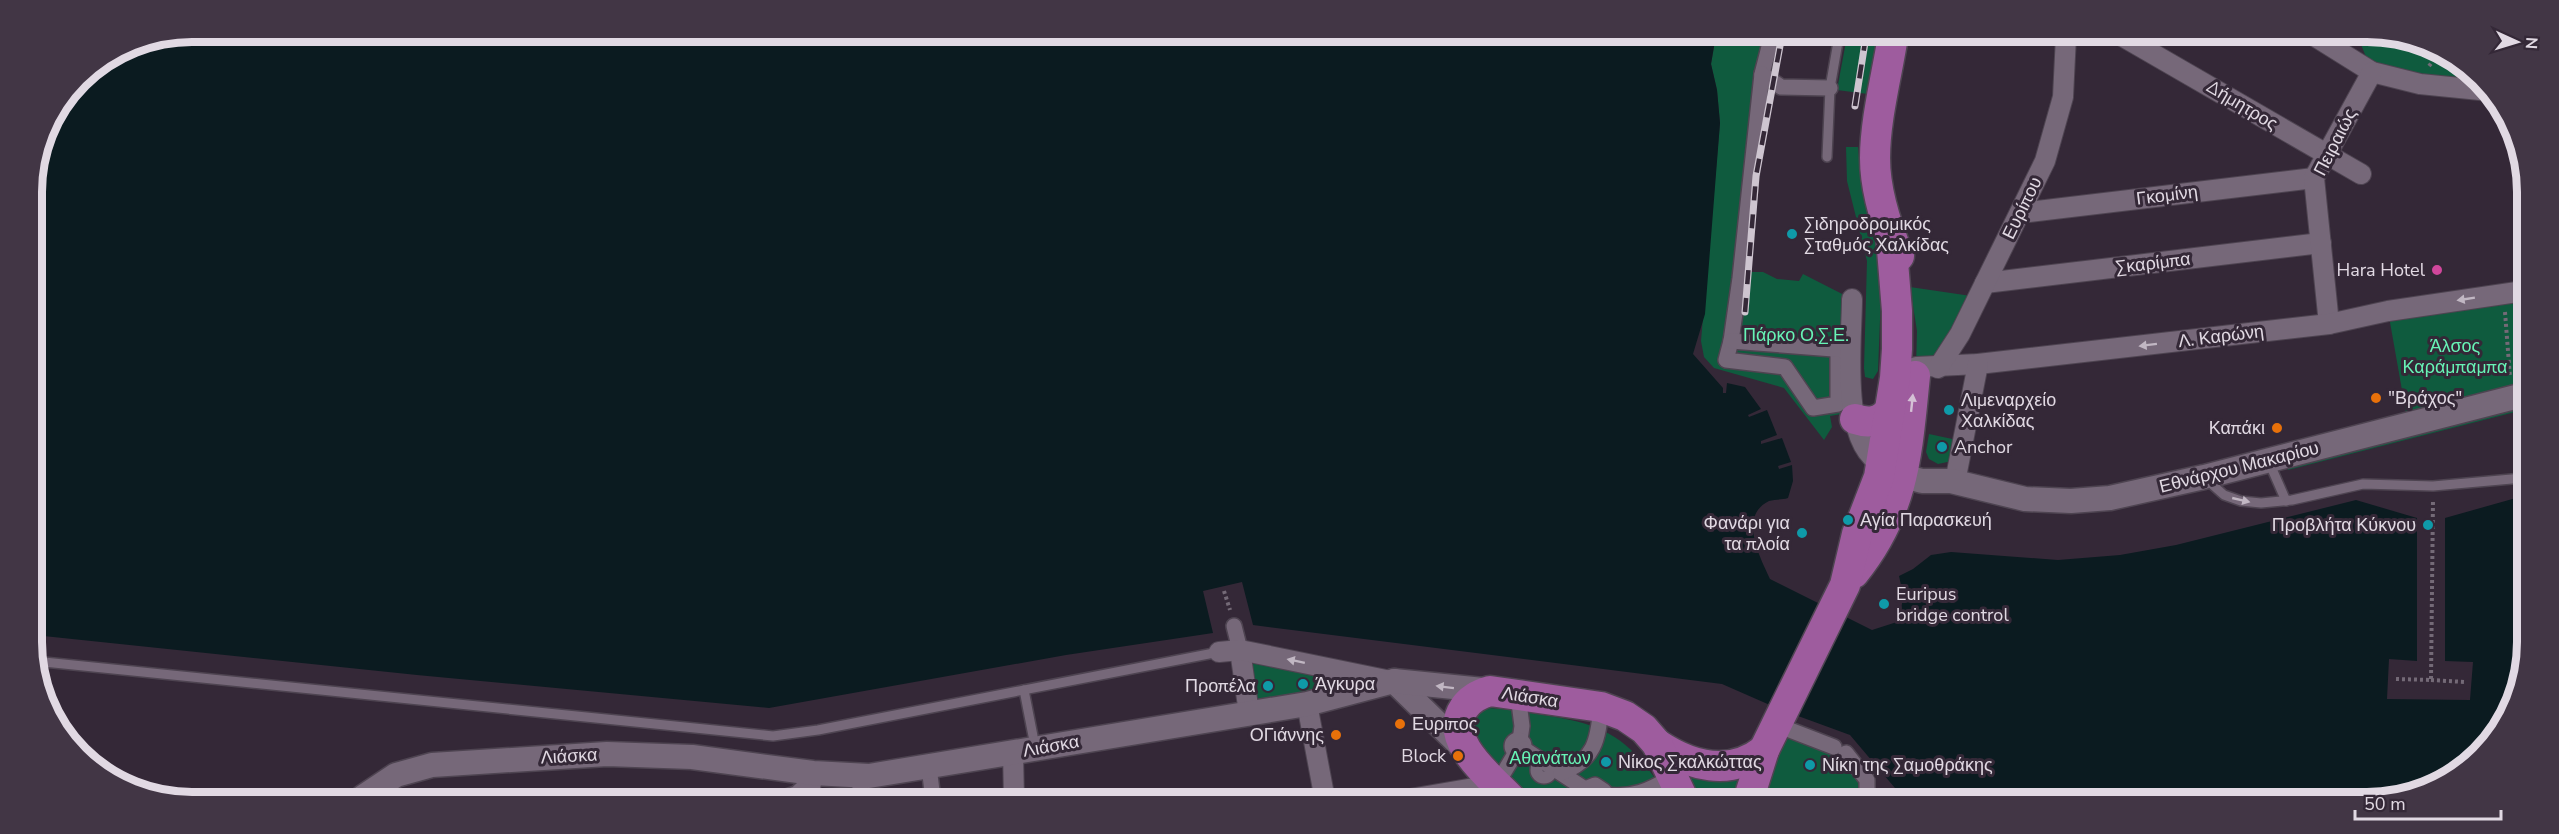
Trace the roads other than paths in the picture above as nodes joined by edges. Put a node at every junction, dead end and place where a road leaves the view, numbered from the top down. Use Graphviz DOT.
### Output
graph roads {
  1 [pos="1770,42"];
  2 [pos="1838,42"];
  3 [pos="1892,42"];
  4 [pos="2066,42"];
  5 [pos="2132,42"];
  6 [pos="2324,42"];
  7 [pos="2372,72"];
  8 [pos="1762,74"];
  9 [pos="1830,88"];
  10 [pos="2476,90"];
  11 [pos="2326,154"];
  12 [pos="1827,157"];
  13 [pos="2361,174"];
  14 [pos="2314,178"];
  15 [pos="2020,213"];
  16 [pos="1891,237"];
  17 [pos="2321,243"];
  18 [pos="1985,283"];
  19 [pos="2517,292"];
  20 [pos="1852,299"];
  21 [pos="2329,324"];
  22 [pos="1731,340"];
  23 [pos="1845,350"];
  24 [pos="1978,364"];
  25 [pos="1927,368"];
  26 [pos="2517,396"];
  27 [pos="1890,410"];
  28 [pos="1855,419"];
  29 [pos="2268,459"];
  30 [pos="1897,467"];
  31 [pos="2204,477"];
  32 [pos="2517,479"];
  33 [pos="1953,482"];
  34 [pos="2286,501"];
  35 [pos="1234,626"];
  36 [pos="1240,650"];
  37 [pos="1219,652"];
  38 [pos="44,662"];
  39 [pos="1394,681"];
  40 [pos="1024,690"];
  41 [pos="1507,693"];
  42 [pos="1307,704"];
  43 [pos="1601,707"];
  44 [pos="1249,712"];
  45 [pos="1658,744"];
  46 [pos="1028,746"];
  47 [pos="1520,747"];
  48 [pos="1467,752"];
  49 [pos="1758,764"];
  50 [pos="929,766"];
  51 [pos="1554,769"];
  52 [pos="813,774"];
  53 [pos="860,788"];
  54 [pos="1677,789"];
  55 [pos="370,792"];
  56 [pos="790,792"];
  57 [pos="809,792"];
  58 [pos="932,792"];
  59 [pos="1016,792"];
  60 [pos="1324,792"];
  61 [pos="1504,792"];
  62 [pos="1580,792"];
  63 [pos="1587,792"];
  64 [pos="1604,792"];
  65 [pos="1654,792"];
  66 [pos="1867,792"];
  1 -- 8 [label="street"];
  2 -- 9 [label="lane"];
  3 -- 16 [label="main road"];
  4 -- 15 [label="street, Ευρίπου"];
  5 -- 11 [label="street, Δήμητρος"];
  6 -- 7 [label="street"];
  7 -- 10 [label="street"];
  7 -- 11 [label="street, Πειραιώς"];
  8 -- 9 [label="street"];
  8 -- 22 [label="street"];
  9 -- 12 [label="lane"];
  11 -- 13 [label="street, Δήμητρος"];
  11 -- 14 [label="street, Πειραιώς"];
  14 -- 15 [label="street, Γκομίνη"];
  14 -- 17 [label="street, Πειραιώς"];
  15 -- 18 [label="street, Ευρίπου"];
  16 -- 25 [label="main road"];
  16 -- 27 [label="main road"];
  17 -- 18 [label="street, Σκαρίμπα"];
  17 -- 21 [label="street, Πειραιώς"];
  18 -- 25 [label="street, Ευρίπου"];
  19 -- 21 [label="street, Λ. Καρώνη, one-way"];
  20 -- 23 [label="street"];
  21 -- 24 [label="street, Λ. Καρώνη, one-way"];
  22 -- 23 [label="street"];
  22 -- 23 [label="street"];
  23 -- 28 [label="street"];
  24 -- 25 [label="street, Λ. Καρώνη"];
  24 -- 33 [label="street"];
  30 -- 25 [label="main road, one-way"];
  26 -- 29 [label="street, Εθνάρχου Μακαρίου"];
  27 -- 28 [label="main road"];
  27 -- 30 [label="main road"];
  28 -- 30 [label="street"];
  29 -- 31 [label="street, Εθνάρχου Μακαρίου"];
  29 -- 34 [label="lane"];
  30 -- 33 [label="street, Εθνάρχου Μακαρίου"];
  30 -- 49 [label="main road"];
  31 -- 33 [label="street, Εθνάρχου Μακαρίου"];
  31 -- 34 [label="lane, one-way"];
  32 -- 34 [label="lane"];
  35 -- 36 [label="street"];
  36 -- 37 [label="street"];
  39 -- 36 [label="street, one-way"];
  36 -- 44 [label="street"];
  37 -- 40 [label="lane"];
  38 -- 40 [label="lane"];
  41 -- 39 [label="street, Λιάσκα, one-way"];
  39 -- 42 [label="street, Λιάσκα"];
  39 -- 48 [label="street"];
  40 -- 46 [label="lane"];
  41 -- 43 [label="main road, Λιάσκα"];
  41 -- 47 [label="street"];
  41 -- 48 [label="main road"];
  42 -- 44 [label="street, Λιάσκα"];
  42 -- 60 [label="street"];
  43 -- 45 [label="main road, Λιάσκα"];
  43 -- 51 [label="street"];
  44 -- 46 [label="street, Λιάσκα"];
  45 -- 49 [label="main road"];
  45 -- 54 [label="main road, Λιάσκα"];
  46 -- 50 [label="street, Λιάσκα"];
  46 -- 59 [label="street"];
  47 -- 51 [label="street"];
  47 -- 61 [label="street"];
  48 -- 61 [label="main road"];
  49 -- 66 [label="street"];
  50 -- 53 [label="street, Λιάσκα"];
  50 -- 58 [label="street"];
  51 -- 62 [label="street"];
  52 -- 53 [label="street, Λιάσκα"];
  52 -- 55 [label="street, Λιάσκα"];
  52 -- 56 [label="lane"];
  52 -- 57 [label="street"];
  54 -- 65 [label="street"];
  63 -- 64 [label="street"];
}
